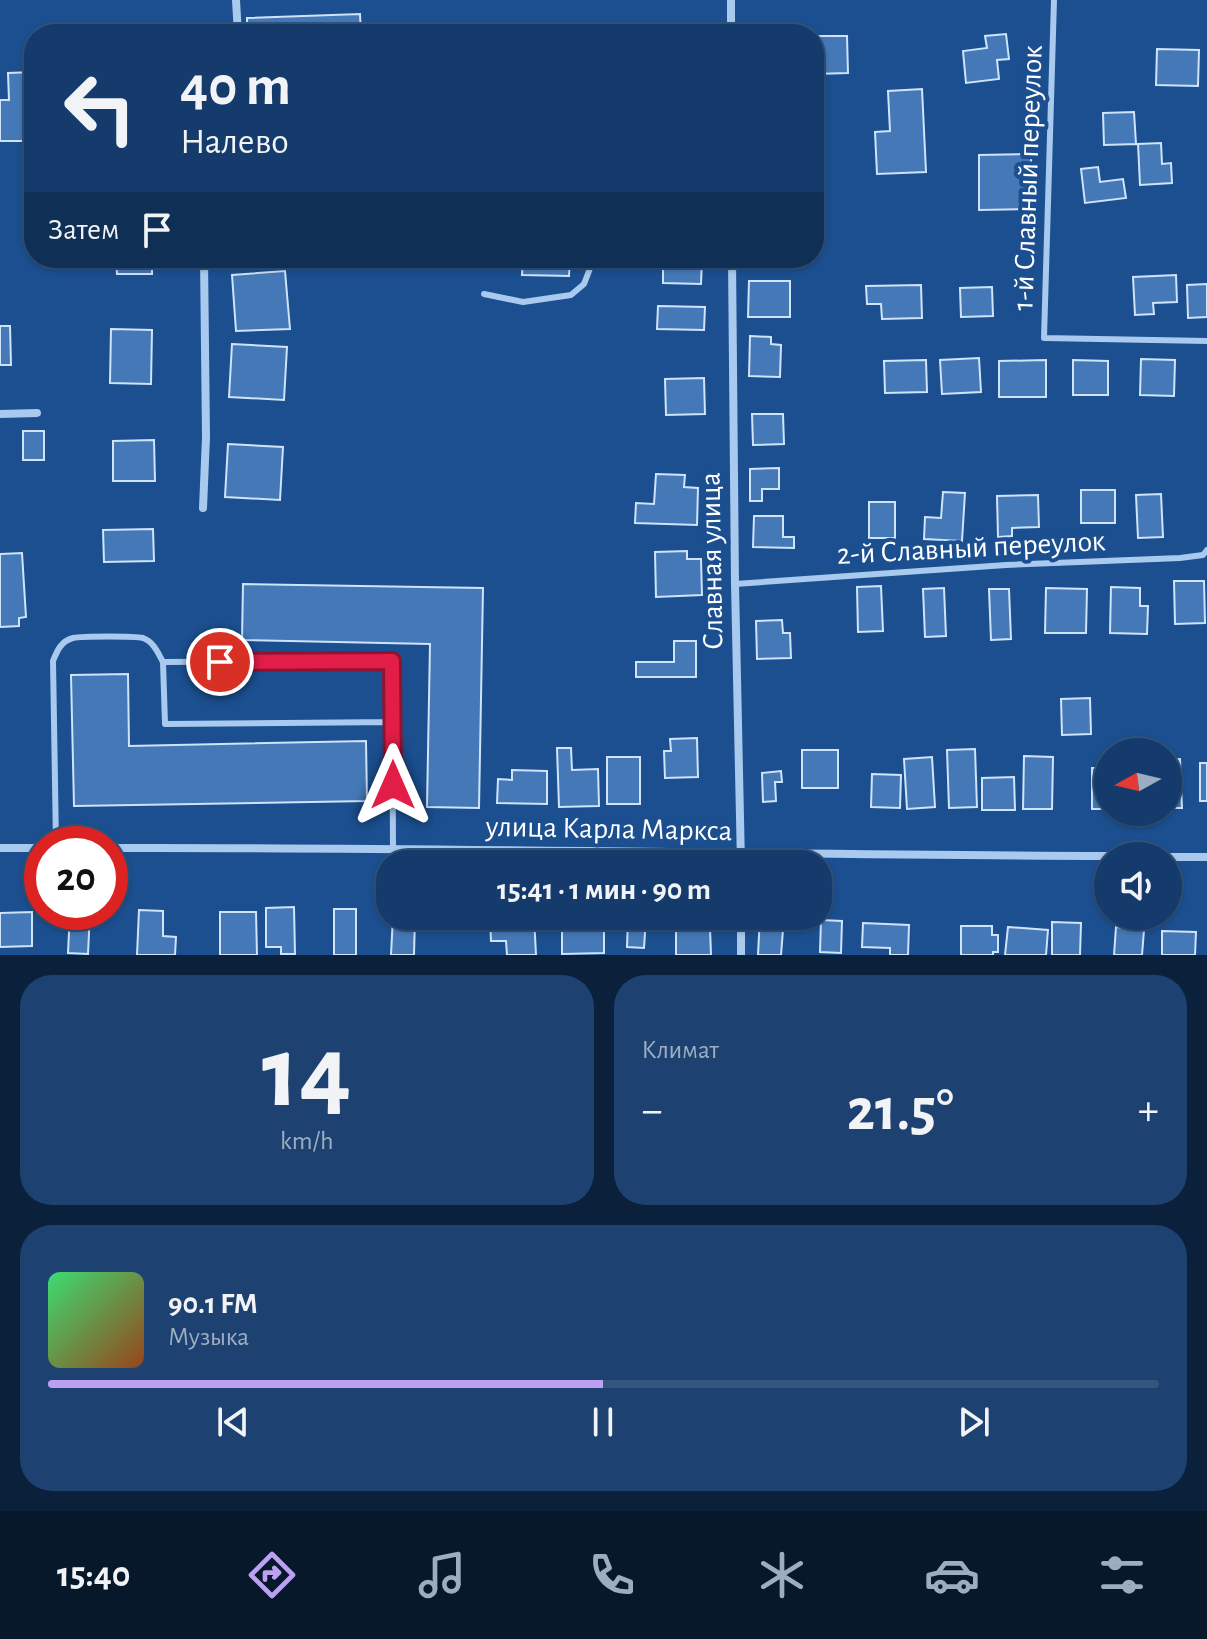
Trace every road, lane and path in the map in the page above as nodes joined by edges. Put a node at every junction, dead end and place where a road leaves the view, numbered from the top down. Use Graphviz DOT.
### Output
graph roads {
  1 [pos="236,0"];
  2 [pos="731,0"];
  3 [pos="1054,0"];
  4 [pos="237,24"];
  5 [pos="731,24"];
  6 [pos="204,268"];
  7 [pos="590,268"];
  8 [pos="732,268"];
  9 [pos="484,294"];
  10 [pos="1207,341"];
  11 [pos="37,413"];
  12 [pos="0,414"];
  13 [pos="203,508"];
  14 [pos="1207,550"];
  15 [pos="735,584"];
  16 [pos="163,662"];
  17 [pos="393,722"];
  18 [pos="56,826"];
  19 [pos="393,847"];
  20 [pos="0,848"];
  21 [pos="24,848"];
  22 [pos="128,848"];
  23 [pos="480,850"];
  24 [pos="741,850"];
  25 [pos="1094,856"];
  26 [pos="1182,857"];
  27 [pos="1207,857"];
  28 [pos="832,858"];
  29 [pos="741,930"];
  30 [pos="741,955"];
  1 -- 4 [label="street"];
  2 -- 5 [label="street"];
  3 -- 10 [label="lane, 1-й Славный переулок"];
  6 -- 13 [label="street"];
  7 -- 9 [label="lane"];
  8 -- 15 [label="street, Славная улица"];
  11 -- 12 [label="street"];
  14 -- 15 [label="lane, 2-й Славный переулок"];
  15 -- 24 [label="street, Славная улица"];
  16 -- 17 [label="lane"];
  16 -- 17 [label="lane"];
  16 -- 18 [label="lane"];
  17 -- 19 [label="lane"];
  19 -- 22 [label="street, улица Карла Маркса"];
  19 -- 23 [label="street, улица Карла Маркса"];
  20 -- 21 [label="street"];
  25 -- 28 [label="street, улица Карла Маркса"];
  26 -- 27 [label="street"];
  29 -- 30 [label="street"];
}
